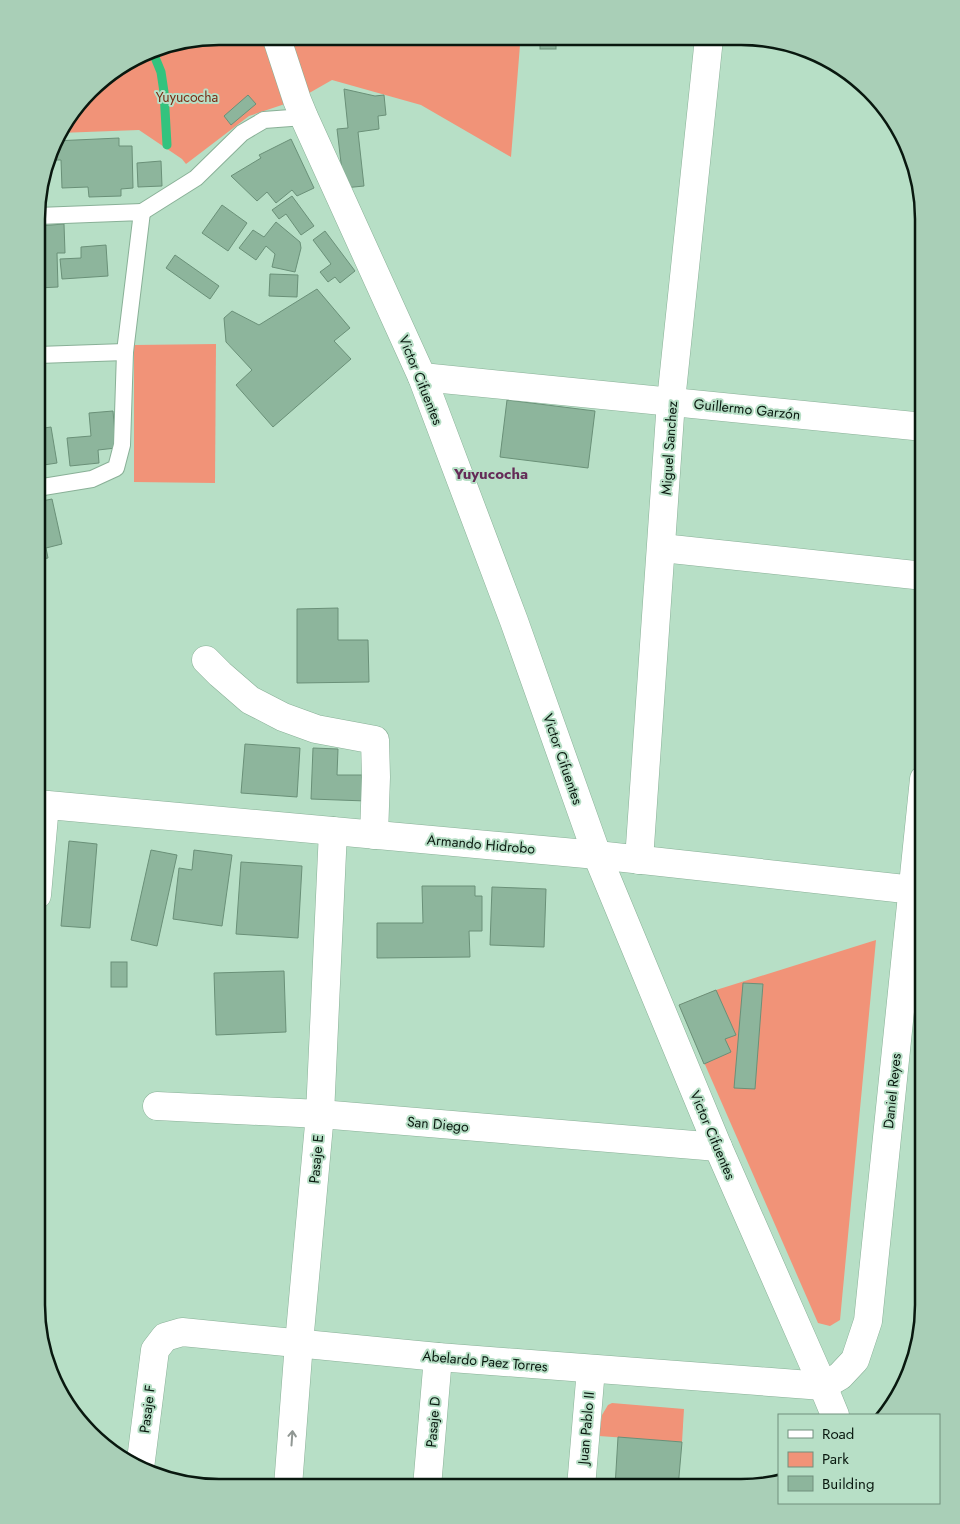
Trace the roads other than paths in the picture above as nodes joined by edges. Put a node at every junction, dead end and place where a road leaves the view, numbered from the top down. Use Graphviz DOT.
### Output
graph roads {
  1 [pos="279,45"];
  2 [pos="707,45"];
  3 [pos="301,109"];
  4 [pos="142,212"];
  5 [pos="45,216"];
  6 [pos="125,352"];
  7 [pos="45,355"];
  8 [pos="422,377"];
  9 [pos="672,401"];
  10 [pos="915,425"];
  11 [pos="45,487"];
  12 [pos="662,548"];
  13 [pos="915,575"];
  14 [pos="206,660"];
  15 [pos="45,804"];
  16 [pos="333,831"];
  17 [pos="374,835"];
  18 [pos="597,855"];
  19 [pos="640,860"];
  20 [pos="915,891"];
  21 [pos="915,917"];
  22 [pos="157,1106"];
  23 [pos="320,1114"];
  24 [pos="718,1146"];
  25 [pos="299,1343"];
  26 [pos="155,1350"];
  27 [pos="438,1357"];
  28 [pos="591,1369"];
  29 [pos="823,1386"];
  30 [pos="835,1414"];
  31 [pos="141,1460"];
  32 [pos="289,1479"];
  33 [pos="428,1479"];
  34 [pos="582,1479"];
  1 -- 3 [label="street, Victor Cifuentes"];
  2 -- 9 [label="street, Miguel Sanchez"];
  3 -- 4 [label="lane"];
  3 -- 8 [label="street, Victor Cifuentes"];
  4 -- 5 [label="lane"];
  4 -- 6 [label="lane"];
  6 -- 7 [label="lane"];
  6 -- 11 [label="lane"];
  8 -- 9 [label="street, Guillermo Garzón"];
  8 -- 18 [label="street, Victor Cifuentes"];
  9 -- 10 [label="street, Guillermo Garzón"];
  9 -- 12 [label="street, Miguel Sanchez"];
  12 -- 13 [label="street"];
  12 -- 19 [label="street, Miguel Sanchez"];
  14 -- 17 [label="street"];
  15 -- 16 [label="street, Armando Hidrobo"];
  16 -- 17 [label="street, Armando Hidrobo"];
  16 -- 23 [label="street, Pasaje E"];
  17 -- 18 [label="street, Armando Hidrobo"];
  18 -- 19 [label="street, Armando Hidrobo"];
  18 -- 24 [label="street, Victor Cifuentes"];
  19 -- 20 [label="street, Armando Hidrobo"];
  21 -- 29 [label="street, Daniel Reyes"];
  22 -- 23 [label="street, San Diego"];
  23 -- 24 [label="street, San Diego"];
  23 -- 25 [label="street, Pasaje E"];
  24 -- 29 [label="street, Victor Cifuentes"];
  25 -- 26 [label="street, Abelardo Paez Torres"];
  25 -- 27 [label="street, Abelardo Paez Torres"];
  32 -- 25 [label="street, Pasaje E, one-way"];
  26 -- 31 [label="street, Pasaje F"];
  27 -- 28 [label="street, Abelardo Paez Torres"];
  27 -- 33 [label="street, Pasaje D"];
  28 -- 29 [label="street, Abelardo Paez Torres"];
  28 -- 34 [label="street, Juan Pablo II"];
  29 -- 30 [label="street, Victor Cifuentes"];
}
